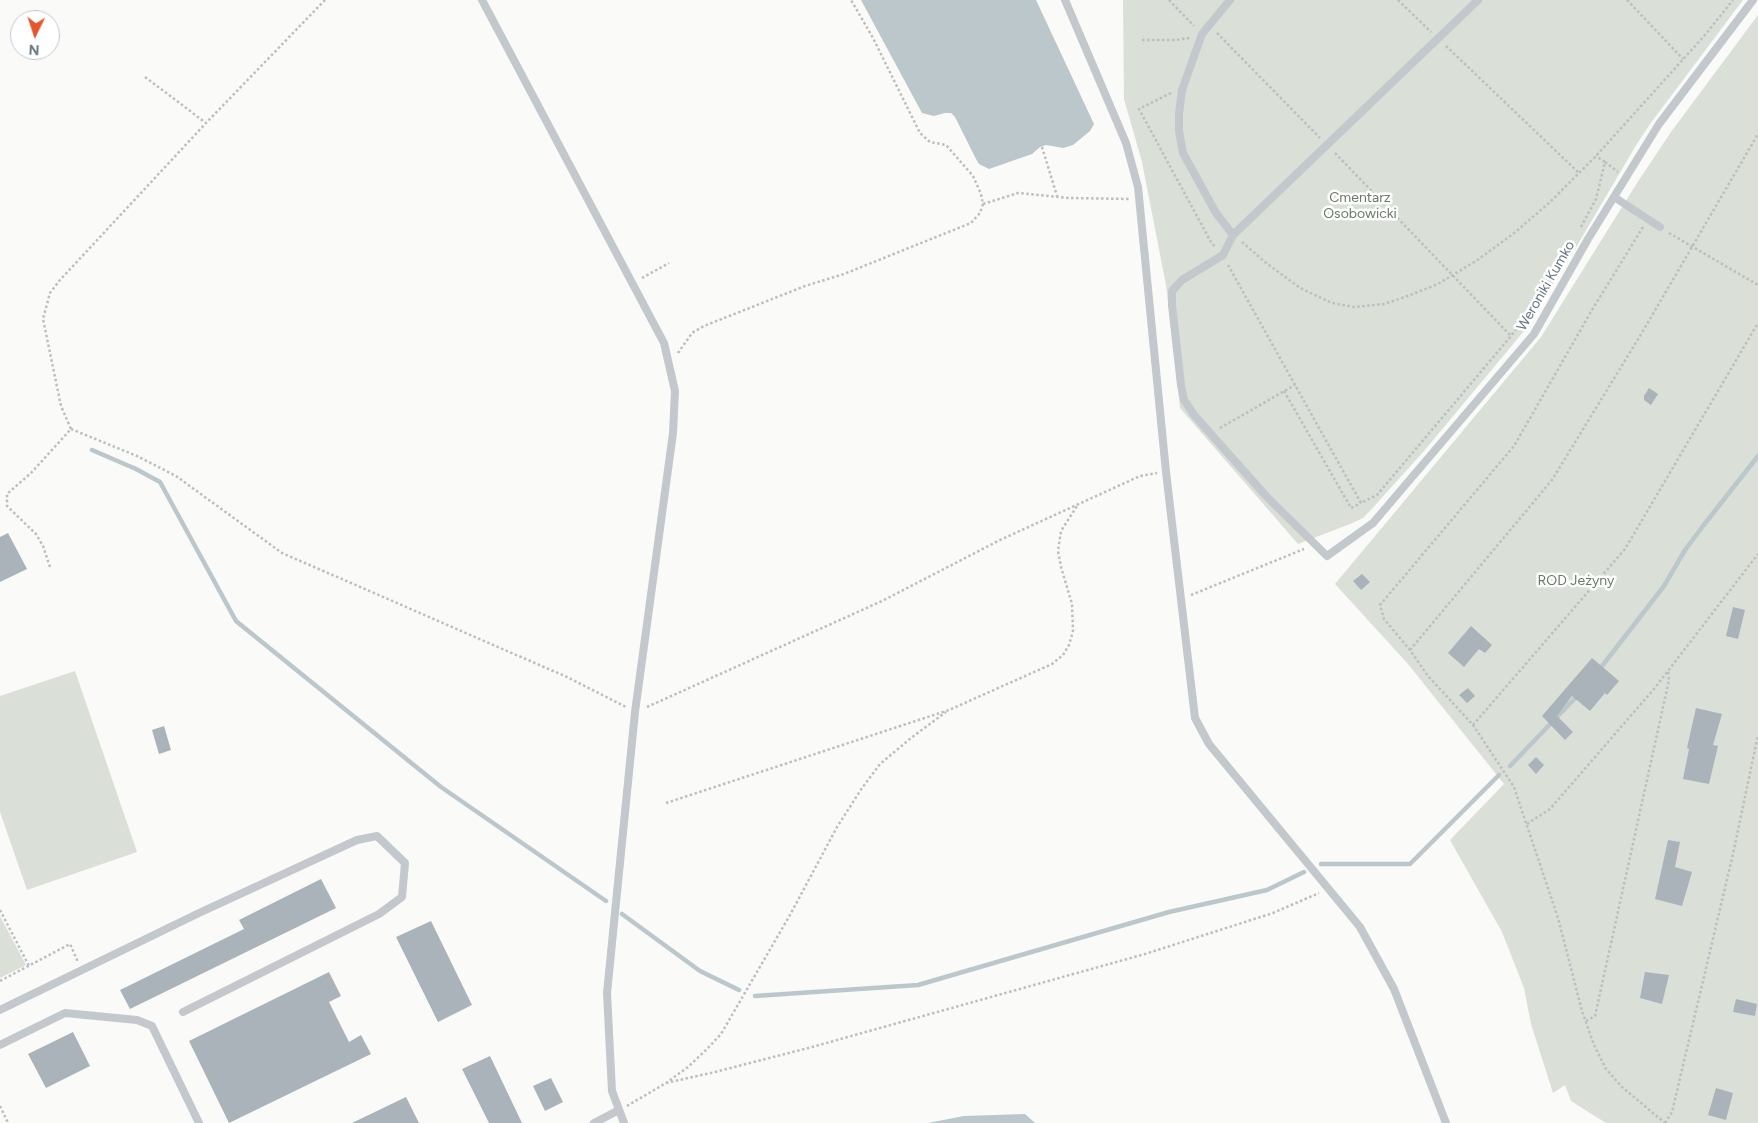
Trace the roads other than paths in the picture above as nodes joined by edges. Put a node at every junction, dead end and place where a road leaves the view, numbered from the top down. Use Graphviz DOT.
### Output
graph roads {
  1 [pos="482,0"];
  2 [pos="1064,0"];
  3 [pos="1230,0"];
  4 [pos="1478,0"];
  5 [pos="1753,0"];
  6 [pos="1614,197"];
  7 [pos="1660,226"];
  8 [pos="1233,235"];
  9 [pos="0,1010"];
  10 [pos="183,1012"];
  11 [pos="0,1045"];
  12 [pos="619,1110"];
  13 [pos="199,1123"];
  14 [pos="594,1123"];
  15 [pos="624,1123"];
  16 [pos="1446,1123"];
  1 -- 12 [label="lane"];
  2 -- 16 [label="lane"];
  3 -- 8 [label="lane"];
  4 -- 8 [label="lane"];
  5 -- 6 [label="lane, Weroniki Kumko"];
  6 -- 7 [label="lane"];
  6 -- 8 [label="lane, Weroniki Kumko"];
  9 -- 10 [label="lane"];
  11 -- 13 [label="lane"];
  12 -- 14 [label="lane"];
  12 -- 15 [label="lane"];
}
